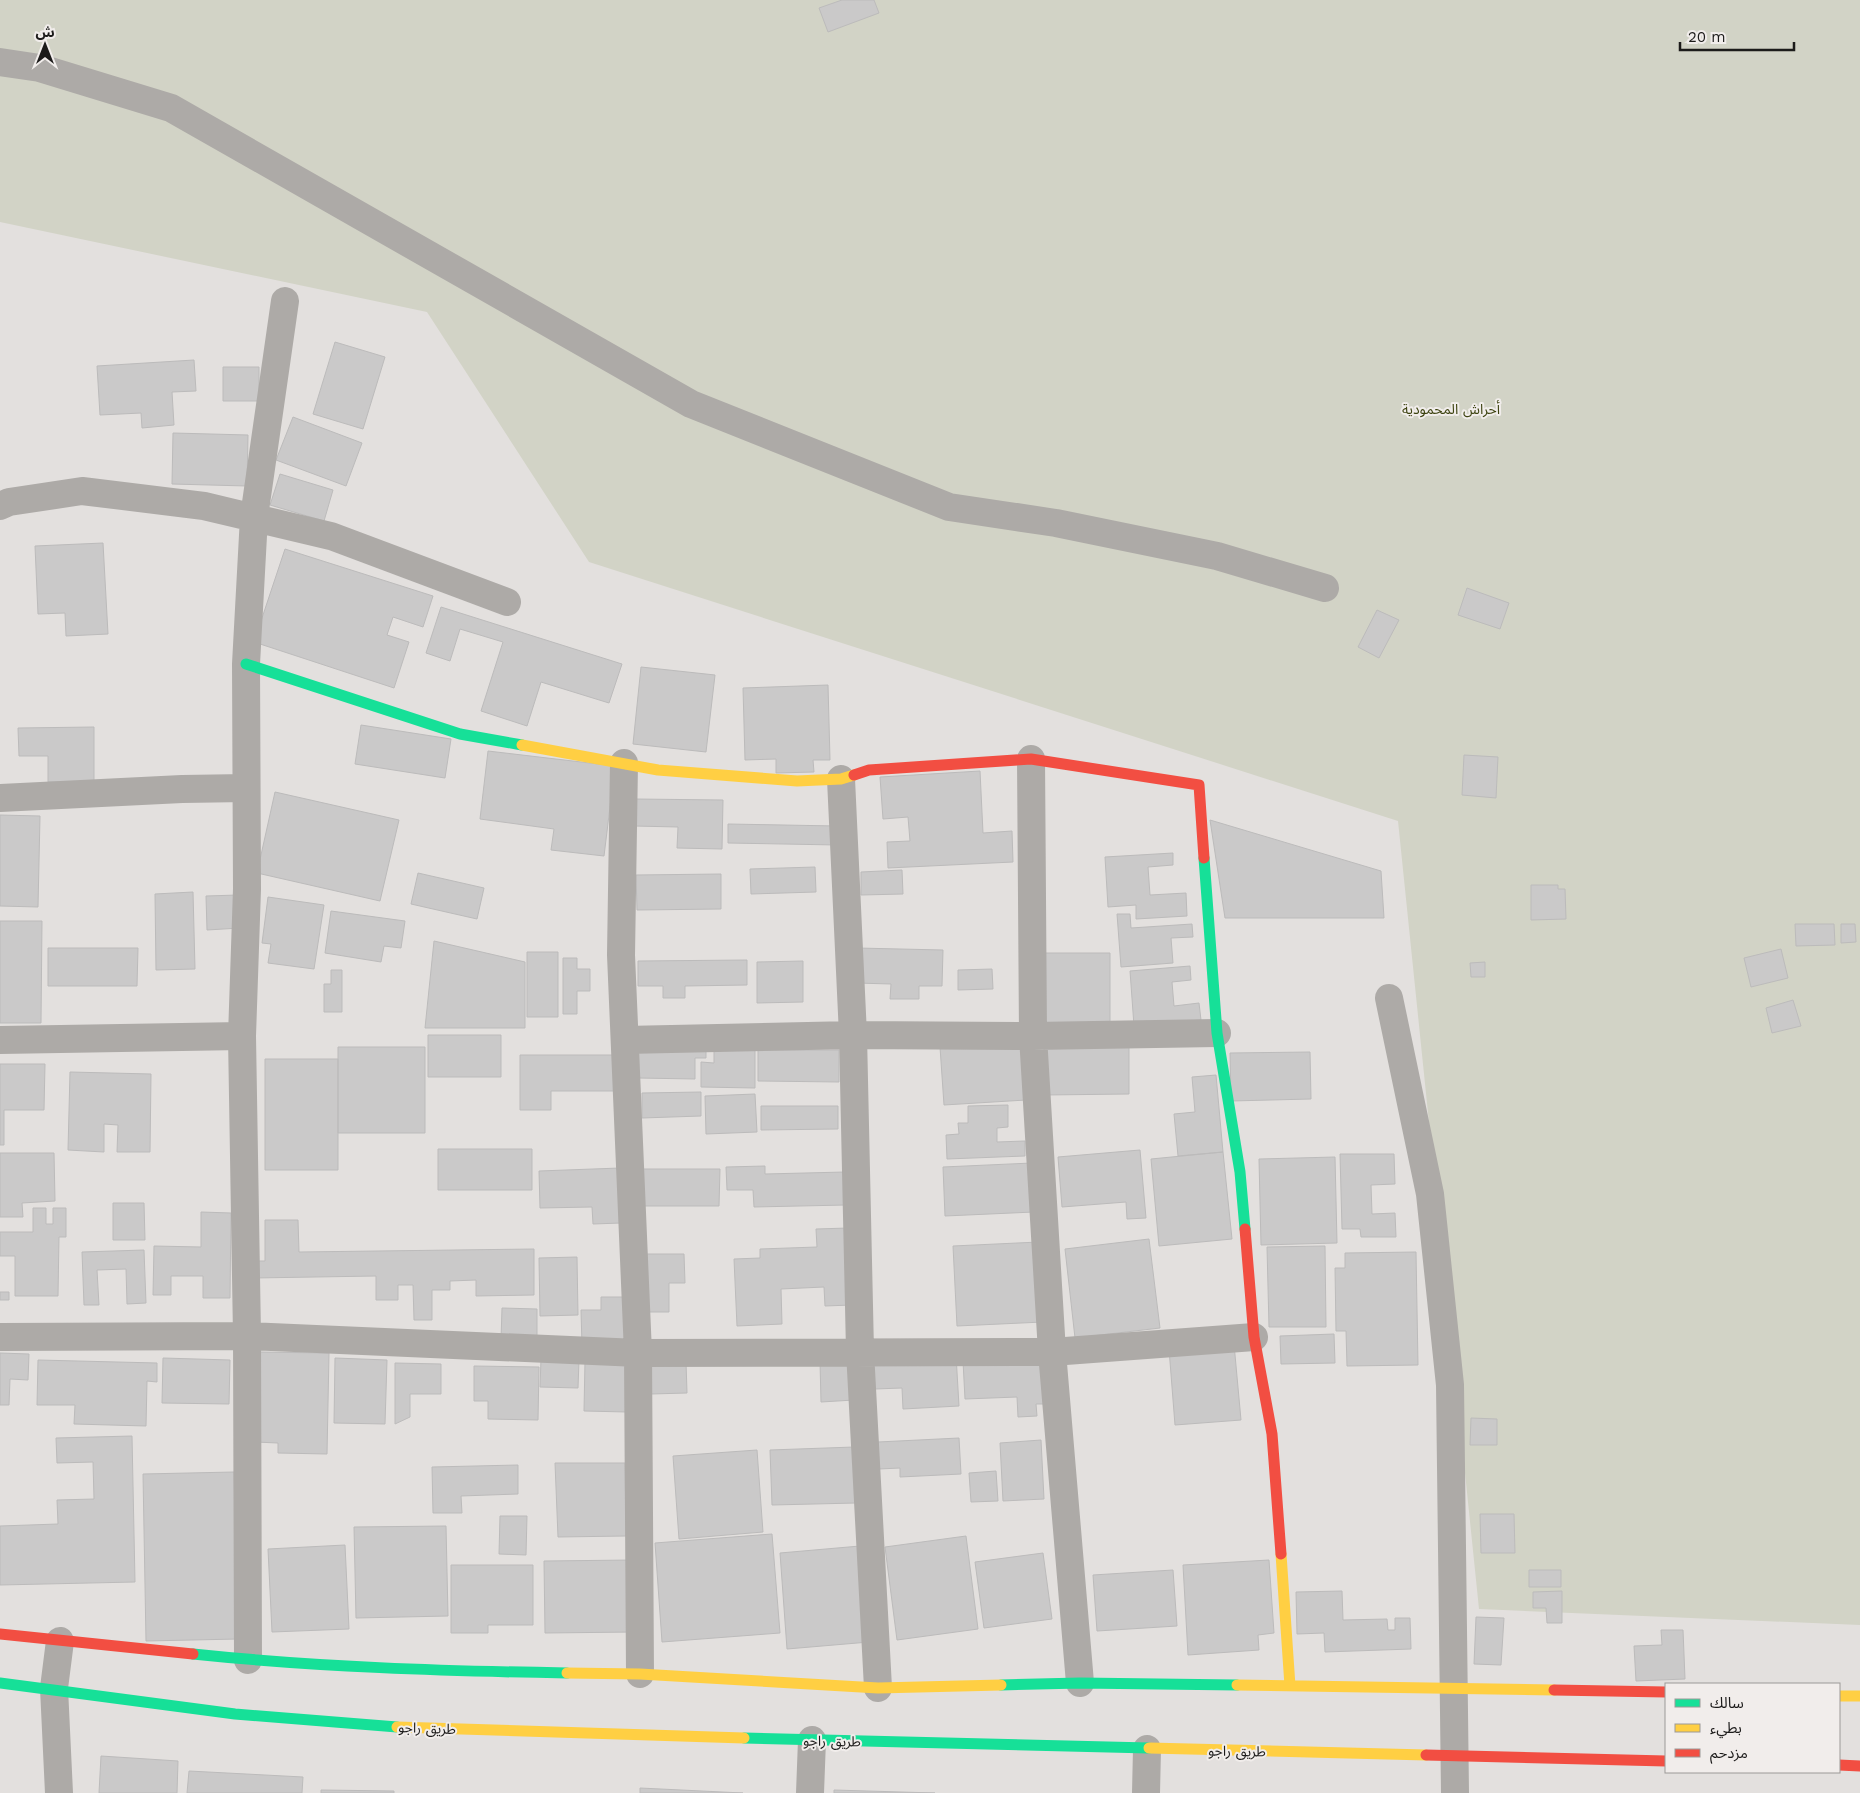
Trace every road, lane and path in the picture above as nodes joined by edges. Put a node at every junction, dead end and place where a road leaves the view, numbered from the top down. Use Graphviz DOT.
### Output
graph roads {
  1 [pos="0,62"];
  2 [pos="285,301"];
  3 [pos="0,506"];
  4 [pos="254,517"];
  5 [pos="1325,588"];
  6 [pos="507,602"];
  7 [pos="246,664"];
  8 [pos="1031,759"];
  9 [pos="624,763"];
  10 [pos="841,779"];
  11 [pos="246,788"];
  12 [pos="0,798"];
  13 [pos="1390,998"];
  14 [pos="1217,1033"];
  15 [pos="853,1035"];
  16 [pos="242,1036"];
  17 [pos="1033,1036"];
  18 [pos="0,1040"];
  19 [pos="625,1040"];
  20 [pos="247,1336"];
  21 [pos="0,1337"];
  22 [pos="1254,1337"];
  23 [pos="860,1351"];
  24 [pos="1052,1352"];
  25 [pos="638,1353"];
  26 [pos="0,1634"];
  27 [pos="60,1641"];
  28 [pos="248,1660"];
  29 [pos="640,1674"];
  30 [pos="0,1682"];
  31 [pos="1080,1683"];
  32 [pos="1290,1686"];
  33 [pos="54,1688"];
  34 [pos="878,1688"];
  35 [pos="1455,1689"];
  36 [pos="1665,1692"];
  37 [pos="1840,1696"];
  38 [pos="1860,1696"];
  39 [pos="812,1740"];
  40 [pos="1147,1749"];
  41 [pos="1455,1756"];
  42 [pos="1665,1761"];
  43 [pos="1840,1765"];
  44 [pos="1860,1766"];
  45 [pos="59,1793"];
  46 [pos="810,1793"];
  47 [pos="1146,1793"];
  48 [pos="1455,1793"];
  1 -- 5 [label="street"];
  2 -- 4 [label="street"];
  3 -- 4 [label="street"];
  4 -- 6 [label="street"];
  4 -- 7 [label="street"];
  7 -- 9 [label="main road"];
  7 -- 11 [label="street"];
  8 -- 10 [label="main road"];
  8 -- 14 [label="main road"];
  8 -- 17 [label="street"];
  9 -- 10 [label="main road"];
  9 -- 19 [label="street"];
  10 -- 15 [label="street"];
  11 -- 12 [label="street"];
  11 -- 16 [label="street"];
  13 -- 35 [label="street"];
  14 -- 17 [label="street"];
  14 -- 22 [label="main road"];
  15 -- 17 [label="street"];
  15 -- 19 [label="street"];
  15 -- 23 [label="street"];
  16 -- 18 [label="street"];
  16 -- 20 [label="street"];
  17 -- 24 [label="street"];
  19 -- 25 [label="street"];
  20 -- 21 [label="street"];
  20 -- 25 [label="street"];
  20 -- 28 [label="street"];
  22 -- 24 [label="street"];
  22 -- 32 [label="main road"];
  23 -- 24 [label="street"];
  23 -- 25 [label="street"];
  23 -- 34 [label="street"];
  24 -- 31 [label="street"];
  25 -- 29 [label="street"];
  26 -- 27 [label="main road"];
  27 -- 28 [label="main road"];
  27 -- 33 [label="street"];
  28 -- 29 [label="main road"];
  29 -- 34 [label="main road"];
  30 -- 33 [label="main road, طريق راجو"];
  31 -- 32 [label="main road"];
  31 -- 34 [label="main road"];
  32 -- 35 [label="main road"];
  33 -- 39 [label="main road, طريق راجو"];
  33 -- 45 [label="street"];
  35 -- 36 [label="main road"];
  35 -- 41 [label="street"];
  37 -- 38 [label="main road"];
  39 -- 40 [label="main road, طريق راجو"];
  39 -- 46 [label="street"];
  40 -- 41 [label="main road, طريق راجو"];
  40 -- 47 [label="street"];
  41 -- 42 [label="main road, طريق راجو"];
  41 -- 48 [label="street"];
  43 -- 44 [label="main road"];
}
